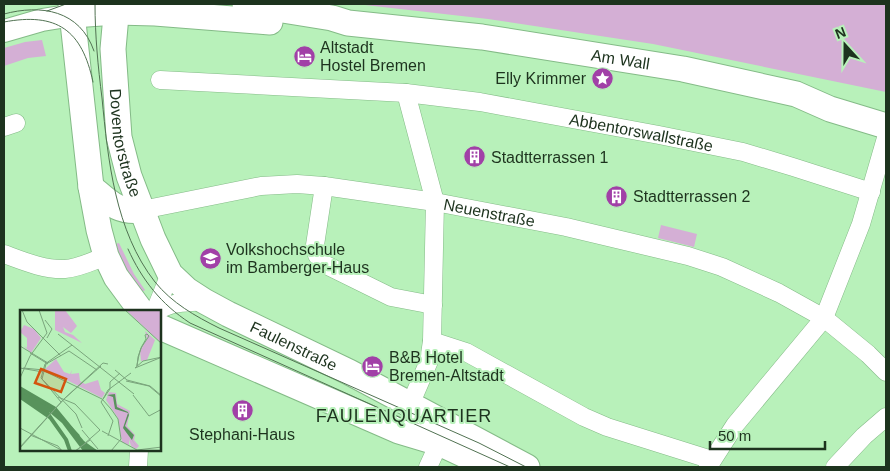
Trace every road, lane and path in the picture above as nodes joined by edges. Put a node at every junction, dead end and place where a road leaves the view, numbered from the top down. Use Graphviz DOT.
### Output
graph roads {
  1 [pos="245,4"];
  2 [pos="116,8"];
  3 [pos="72,9"];
  4 [pos="348,23"];
  5 [pos="4,31"];
  6 [pos="160,80"];
  7 [pos="406,93"];
  8 [pos="830,109"];
  9 [pos="886,110"];
  10 [pos="886,126"];
  11 [pos="886,138"];
  12 [pos="324,186"];
  13 [pos="91,187"];
  14 [pos="870,192"];
  15 [pos="435,202"];
  16 [pos="142,210"];
  17 [pos="4,254"];
  18 [pos="106,256"];
  19 [pos="170,274"];
  20 [pos="204,301"];
  21 [pos="432,304"];
  22 [pos="140,310"];
  23 [pos="157,310"];
  24 [pos="159,310"];
  25 [pos="824,318"];
  26 [pos="161,327"];
  27 [pos="432,341"];
  28 [pos="886,372"];
  29 [pos="410,405"];
  30 [pos="886,417"];
  31 [pos="439,443"];
  32 [pos="139,451"];
  33 [pos="710,464"];
  34 [pos="138,467"];
  35 [pos="428,467"];
  36 [pos="490,467"];
  37 [pos="527,467"];
  38 [pos="835,467"];
  1 -- 4 [label="main road, Am Wall"];
  2 -- 3 [label="main road, Am Wall"];
  2 -- 4 [label="main road, Am Wall"];
  2 -- 16 [label="main road, Doventorstraße"];
  3 -- 5 [label="street"];
  3 -- 13 [label="main road"];
  4 -- 8 [label="main road, Am Wall"];
  6 -- 7 [label="street, Abbentorswallstraße"];
  7 -- 14 [label="street, Abbentorswallstraße"];
  7 -- 15 [label="street"];
  8 -- 9 [label="main road"];
  8 -- 10 [label="main road, Am Wall"];
  11 -- 14 [label="street"];
  12 -- 15 [label="street, Neuenstraße"];
  12 -- 16 [label="street, Neuenstraße"];
  12 -- 21 [label="street"];
  13 -- 16 [label="main road"];
  13 -- 18 [label="main road"];
  14 -- 25 [label="street"];
  15 -- 21 [label="street"];
  15 -- 25 [label="street, Neuenstraße"];
  16 -- 19 [label="main road, Doventorstraße"];
  17 -- 18 [label="street"];
  18 -- 22 [label="main road"];
  19 -- 20 [label="main road, Faulenstraße"];
  19 -- 23 [label="street"];
  20 -- 24 [label="street"];
  20 -- 29 [label="main road, Faulenstraße"];
  21 -- 27 [label="street"];
  25 -- 28 [label="street, Neuenstraße"];
  25 -- 33 [label="street"];
  26 -- 31 [label="main road, Faulenstraße"];
  27 -- 29 [label="street"];
  27 -- 33 [label="street"];
  29 -- 37 [label="main road, Faulenstraße"];
  30 -- 38 [label="street"];
  31 -- 35 [label="street"];
  31 -- 36 [label="main road, Faulenstraße"];
  32 -- 34 [label="street"];
}
